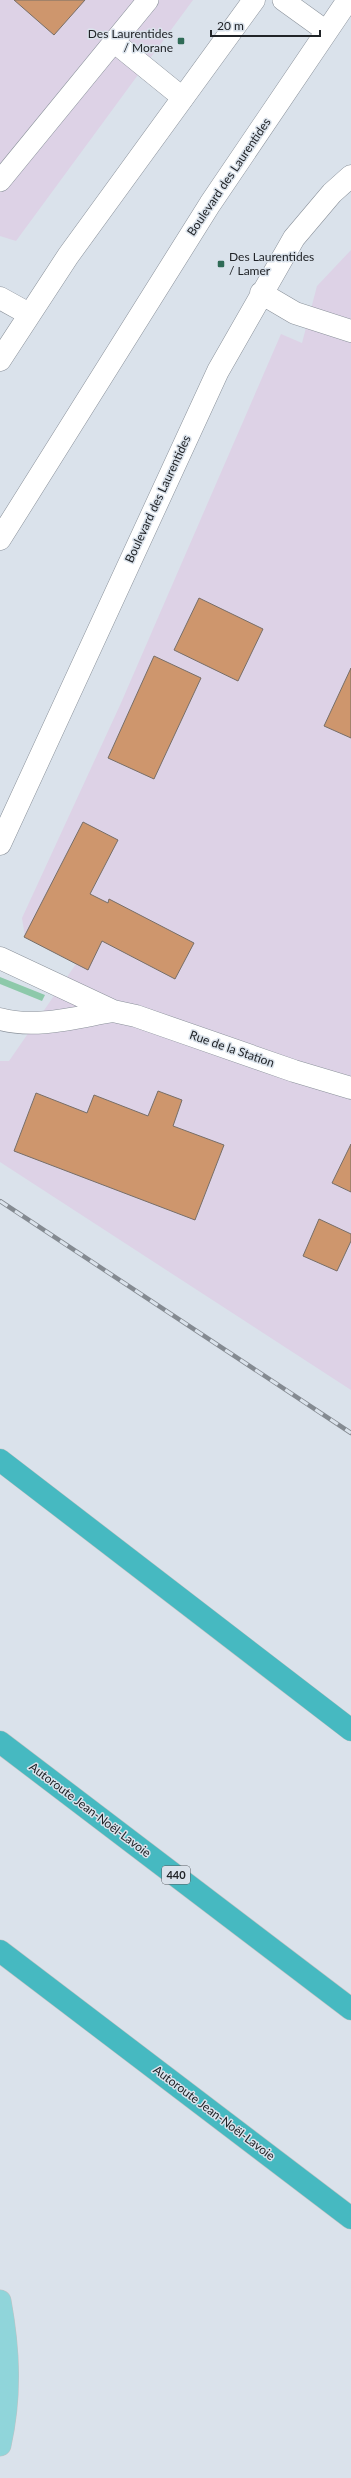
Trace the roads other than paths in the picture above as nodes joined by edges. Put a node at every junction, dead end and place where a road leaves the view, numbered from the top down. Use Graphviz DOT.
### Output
graph roads {
  1 [pos="148,0"];
  2 [pos="254,0"];
  3 [pos="283,0"];
  4 [pos="348,0"];
  5 [pos="326,31"];
  6 [pos="114,42"];
  7 [pos="184,98"];
  8 [pos="351,176"];
  9 [pos="0,181"];
  10 [pos="261,293"];
  11 [pos="0,298"];
  12 [pos="30,314"];
  13 [pos="351,332"];
  14 [pos="0,360"];
  15 [pos="0,539"];
  16 [pos="0,844"];
  17 [pos="0,958"];
  18 [pos="113,1011"];
  19 [pos="0,1020"];
  20 [pos="351,1088"];
  21 [pos="0,1460"];
  22 [pos="351,1730"];
  23 [pos="0,1742"];
  24 [pos="0,1951"];
  25 [pos="351,2008"];
  26 [pos="351,2218"];
  27 [pos="0,2301"];
  28 [pos="0,2445"];
  1 -- 6 [label="lane"];
  2 -- 7 [label="street"];
  3 -- 5 [label="lane"];
  4 -- 5 [label="street, Boulevard des Laurentides"];
  5 -- 15 [label="street, Boulevard des Laurentides"];
  6 -- 7 [label="lane"];
  6 -- 9 [label="lane"];
  7 -- 12 [label="street"];
  8 -- 10 [label="street, Boulevard des Laurentides"];
  10 -- 13 [label="street"];
  10 -- 16 [label="street, Boulevard des Laurentides"];
  11 -- 12 [label="street"];
  12 -- 14 [label="street"];
  17 -- 18 [label="street, Rue de la Station"];
  18 -- 19 [label="street, Rue de la Station"];
  18 -- 20 [label="street, Rue de la Station"];
  21 -- 22 [label="highway"];
  23 -- 25 [label="highway, Autoroute Jean-Noël-Lavoie / 440"];
  24 -- 26 [label="highway, Autoroute Jean-Noël-Lavoie"];
  27 -- 28 [label="main road"];
}
